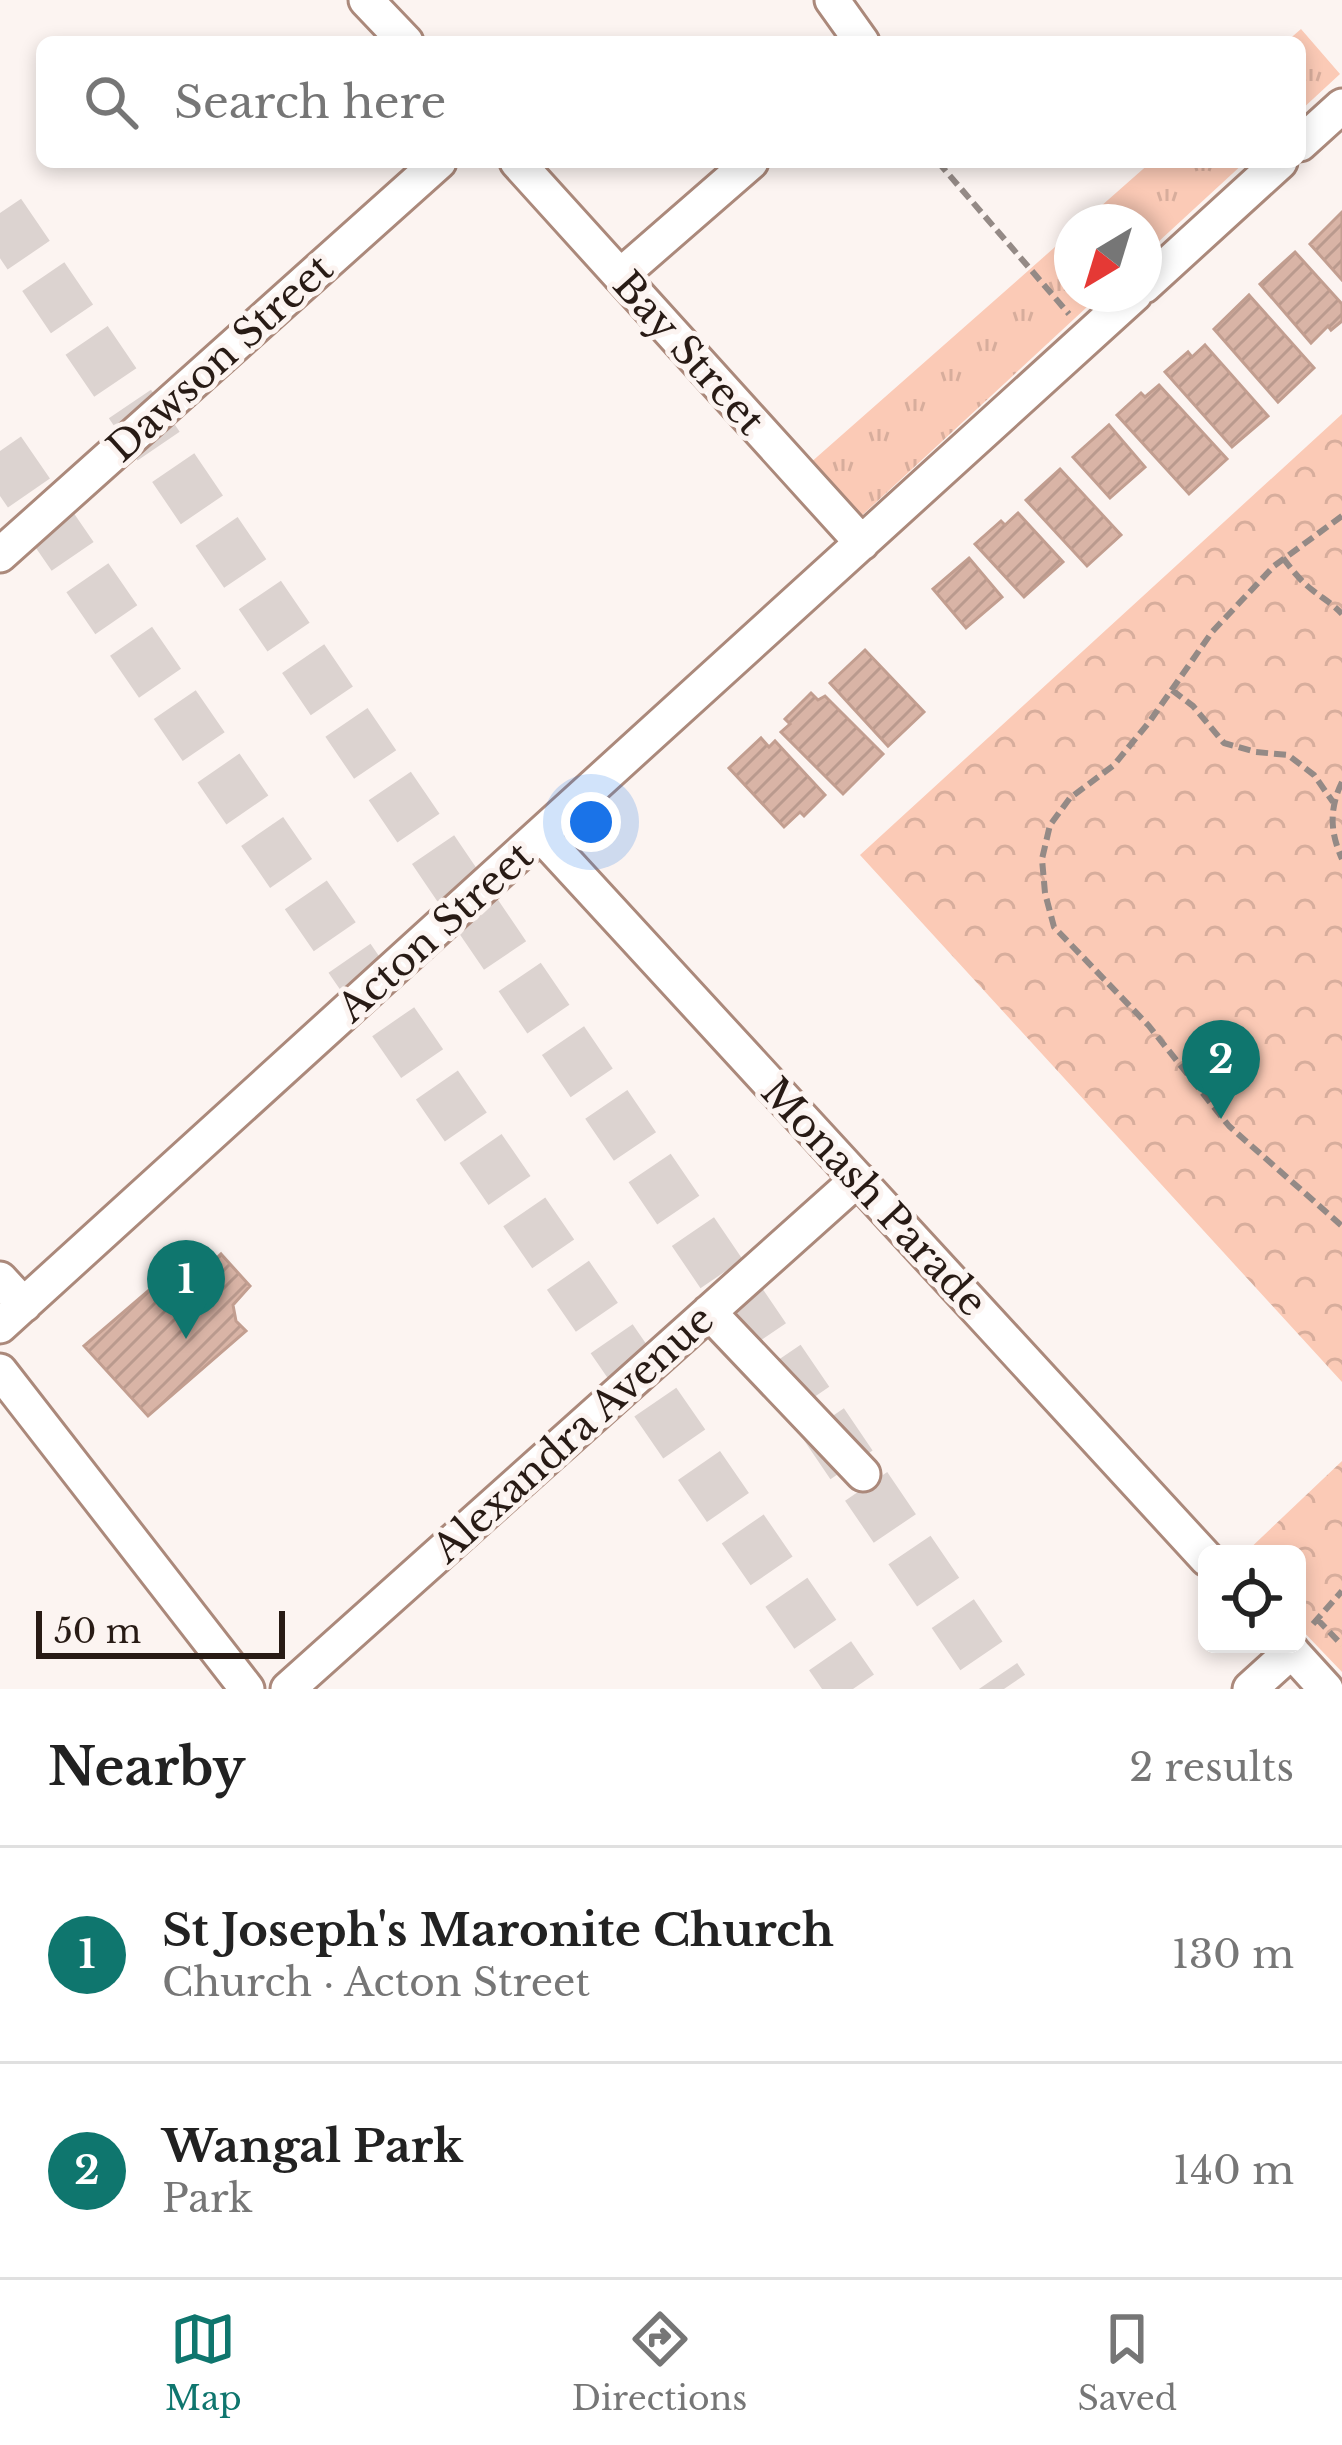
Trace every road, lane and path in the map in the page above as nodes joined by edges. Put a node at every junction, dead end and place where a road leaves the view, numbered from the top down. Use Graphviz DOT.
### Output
graph roads {
  1 [pos="366,0"];
  2 [pos="832,0"];
  3 [pos="400,36"];
  4 [pos="858,36"];
  5 [pos="1342,106"];
  6 [pos="1306,139"];
  7 [pos="433,168"];
  8 [pos="522,168"];
  9 [pos="744,168"];
  10 [pos="943,168"];
  11 [pos="1273,168"];
  12 [pos="1162,270"];
  13 [pos="620,276"];
  14 [pos="1116,312"];
  15 [pos="1089,337"];
  16 [pos="1342,516"];
  17 [pos="862,543"];
  18 [pos="0,555"];
  19 [pos="1283,559"];
  20 [pos="1342,614"];
  21 [pos="1172,690"];
  22 [pos="1342,782"];
  23 [pos="1333,802"];
  24 [pos="541,835"];
  25 [pos="1342,859"];
  26 [pos="858,1179"];
  27 [pos="1342,1226"];
  28 [pos="0,1279"];
  29 [pos="709,1312"];
  30 [pos="12,1316"];
  31 [pos="0,1371"];
  32 [pos="863,1474"];
  33 [pos="1198,1549"];
  34 [pos="1342,1591"];
  35 [pos="1342,1645"];
  36 [pos="1283,1653"];
  37 [pos="1293,1653"];
  38 [pos="247,1689"];
  39 [pos="288,1689"];
  40 [pos="1250,1689"];
  41 [pos="1326,1689"];
  1 -- 3 [label="street"];
  2 -- 4 [label="street"];
  5 -- 6 [label="street"];
  7 -- 18 [label="street, Dawson Street"];
  8 -- 13 [label="street, Bay Street"];
  9 -- 13 [label="street"];
  10 -- 15 [label="path"];
  11 -- 12 [label="street"];
  13 -- 17 [label="street, Bay Street"];
  14 -- 15 [label="street, Acton Street"];
  15 -- 17 [label="street, Acton Street"];
  16 -- 19 [label="path"];
  17 -- 24 [label="street, Acton Street"];
  19 -- 20 [label="path"];
  19 -- 21 [label="path"];
  21 -- 23 [label="path"];
  21 -- 27 [label="path"];
  22 -- 23 [label="path"];
  23 -- 25 [label="path"];
  24 -- 26 [label="street, Monash Parade"];
  24 -- 30 [label="street, Acton Street"];
  26 -- 29 [label="street, Alexandra Avenue"];
  26 -- 33 [label="street, Monash Parade"];
  28 -- 30 [label="street"];
  29 -- 32 [label="street"];
  29 -- 39 [label="street, Alexandra Avenue"];
  31 -- 38 [label="street"];
  34 -- 35 [label="path"];
  36 -- 40 [label="street"];
  37 -- 41 [label="street"];
}
